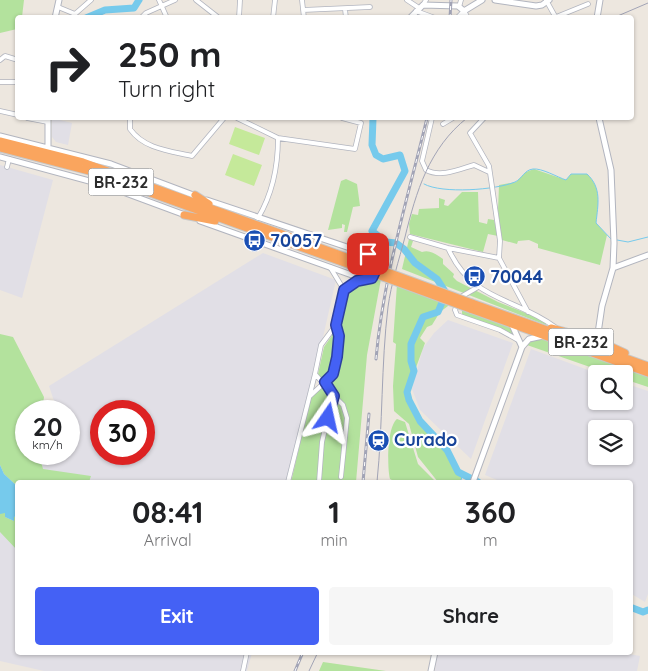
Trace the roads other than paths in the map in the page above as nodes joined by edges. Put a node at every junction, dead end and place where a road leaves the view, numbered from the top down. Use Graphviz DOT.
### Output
graph roads {
  1 [pos="59,0"];
  2 [pos="91,0"];
  3 [pos="160,0"];
  4 [pos="175,0"];
  5 [pos="196,0"];
  6 [pos="240,0"];
  7 [pos="275,0"];
  8 [pos="302,0"];
  9 [pos="366,0"];
  10 [pos="407,0"];
  11 [pos="461,0"];
  12 [pos="472,0"];
  13 [pos="482,0"];
  14 [pos="495,0"];
  15 [pos="600,0"];
  16 [pos="547,1"];
  17 [pos="588,4"];
  18 [pos="162,6"];
  19 [pos="421,6"];
  20 [pos="58,7"];
  21 [pos="459,7"];
  22 [pos="472,7"];
  23 [pos="345,9"];
  24 [pos="303,10"];
  25 [pos="328,10"];
  26 [pos="464,11"];
  27 [pos="57,15"];
  28 [pos="144,15"];
  29 [pos="166,15"];
  30 [pos="215,15"];
  31 [pos="239,15"];
  32 [pos="273,15"];
  33 [pos="304,15"];
  34 [pos="328,15"];
  35 [pos="346,15"];
  36 [pos="431,15"];
  37 [pos="460,15"];
  38 [pos="466,15"];
  39 [pos="555,15"];
  40 [pos="561,15"];
  41 [pos="597,15"];
  42 [pos="1,58"];
  43 [pos="15,60"];
  44 [pos="0,82"];
  45 [pos="15,82"];
  46 [pos="0,111"];
  47 [pos="15,114"];
  48 [pos="48,120"];
  49 [pos="130,120"];
  50 [pos="222,120"];
  51 [pos="241,120"];
  52 [pos="350,120"];
  53 [pos="432,120"];
  54 [pos="450,120"];
  55 [pos="482,120"];
  56 [pos="599,120"];
  57 [pos="443,124"];
  58 [pos="0,136"];
  59 [pos="278,138"];
  60 [pos="0,141"];
  61 [pos="48,146"];
  62 [pos="0,148"];
  63 [pos="0,157"];
  64 [pos="9,159"];
  65 [pos="7,167"];
  66 [pos="489,172"];
  67 [pos="195,195"];
  68 [pos="223,212"];
  69 [pos="184,214"];
  70 [pos="258,218"];
  71 [pos="239,226"];
  72 [pos="410,237"];
  73 [pos="448,248"];
  74 [pos="648,255"];
  75 [pos="499,258"];
  76 [pos="362,266"];
  77 [pos="330,267"];
  78 [pos="613,268"];
  79 [pos="363,279"];
  80 [pos="478,287"];
  81 [pos="344,290"];
  82 [pos="471,306"];
  83 [pos="528,312"];
  84 [pos="511,324"];
  85 [pos="336,325"];
  86 [pos="541,327"];
  87 [pos="557,328"];
  88 [pos="545,336"];
  89 [pos="597,340"];
  90 [pos="521,344"];
  91 [pos="648,365"];
  92 [pos="648,372"];
  93 [pos="314,374"];
  94 [pos="325,382"];
  95 [pos="310,396"];
  96 [pos="334,396"];
  97 [pos="341,477"];
  98 [pos="289,480"];
  99 [pos="319,480"];
  100 [pos="474,480"];
  101 [pos="246,655"];
  102 [pos="434,655"];
  103 [pos="243,671"];
  104 [pos="431,671"];
  1 -- 20 [label="street"];
  2 -- 20 [label="street"];
  3 -- 18 [label="street"];
  4 -- 18 [label="street"];
  5 -- 30 [label="street"];
  6 -- 31 [label="street"];
  7 -- 32 [label="street"];
  8 -- 24 [label="street"];
  9 -- 23 [label="street"];
  10 -- 19 [label="street"];
  11 -- 21 [label="street"];
  12 -- 22 [label="street"];
  13 -- 22 [label="street"];
  14 -- 16 [label="street"];
  15 -- 41 [label="street"];
  16 -- 39 [label="street"];
  17 -- 40 [label="street"];
  18 -- 28 [label="street"];
  18 -- 29 [label="street"];
  19 -- 21 [label="street"];
  19 -- 36 [label="street"];
  20 -- 27 [label="street"];
  21 -- 26 [label="street"];
  22 -- 26 [label="street"];
  23 -- 25 [label="street"];
  23 -- 35 [label="street"];
  24 -- 25 [label="street"];
  24 -- 33 [label="street"];
  25 -- 34 [label="street"];
  26 -- 37 [label="street"];
  26 -- 38 [label="street"];
  42 -- 43 [label="street"];
  44 -- 45 [label="street"];
  46 -- 47 [label="street"];
  48 -- 61 [label="street"];
  49 -- 50 [label="street"];
  51 -- 59 [label="street"];
  52 -- 59 [label="street"];
  53 -- 66 [label="street"];
  54 -- 57 [label="street"];
  55 -- 66 [label="street"];
  56 -- 78 [label="street"];
  58 -- 61 [label="street"];
  59 -- 70 [label="street"];
  60 -- 68 [label="highway, BR-232"];
  61 -- 67 [label="street"];
  62 -- 71 [label="highway, BR-232"];
  63 -- 64 [label="street"];
  64 -- 65 [label="street"];
  64 -- 69 [label="street"];
  66 -- 75 [label="street"];
  67 -- 68 [label="highway"];
  67 -- 70 [label="street"];
  68 -- 76 [label="highway, BR-232"];
  69 -- 71 [label="highway"];
  69 -- 77 [label="street"];
  70 -- 79 [label="street"];
  71 -- 76 [label="highway, BR-232"];
  72 -- 73 [label="street"];
  73 -- 75 [label="street"];
  73 -- 80 [label="street"];
  74 -- 78 [label="street"];
  75 -- 83 [label="street"];
  76 -- 82 [label="highway, BR-232, bridge"];
  77 -- 79 [label="street"];
  77 -- 81 [label="street"];
  78 -- 89 [label="street"];
  79 -- 81 [label="street"];
  80 -- 83 [label="street"];
  80 -- 90 [label="street"];
  81 -- 85 [label="street"];
  82 -- 84 [label="highway, BR-232"];
  82 -- 86 [label="highway, BR-232"];
  83 -- 87 [label="street"];
  84 -- 88 [label="highway, BR-232"];
  84 -- 90 [label="street"];
  85 -- 93 [label="street"];
  85 -- 94 [label="street"];
  86 -- 87 [label="highway"];
  86 -- 91 [label="highway, BR-232"];
  87 -- 89 [label="highway"];
  88 -- 90 [label="street"];
  88 -- 92 [label="highway, BR-232"];
  89 -- 91 [label="highway"];
  90 -- 100 [label="street"];
  93 -- 94 [label="street"];
  93 -- 95 [label="street"];
  94 -- 95 [label="street"];
  94 -- 96 [label="street"];
  95 -- 98 [label="street"];
  96 -- 97 [label="street"];
  96 -- 99 [label="street"];
  101 -- 103 [label="street"];
  102 -- 104 [label="street"];
}
